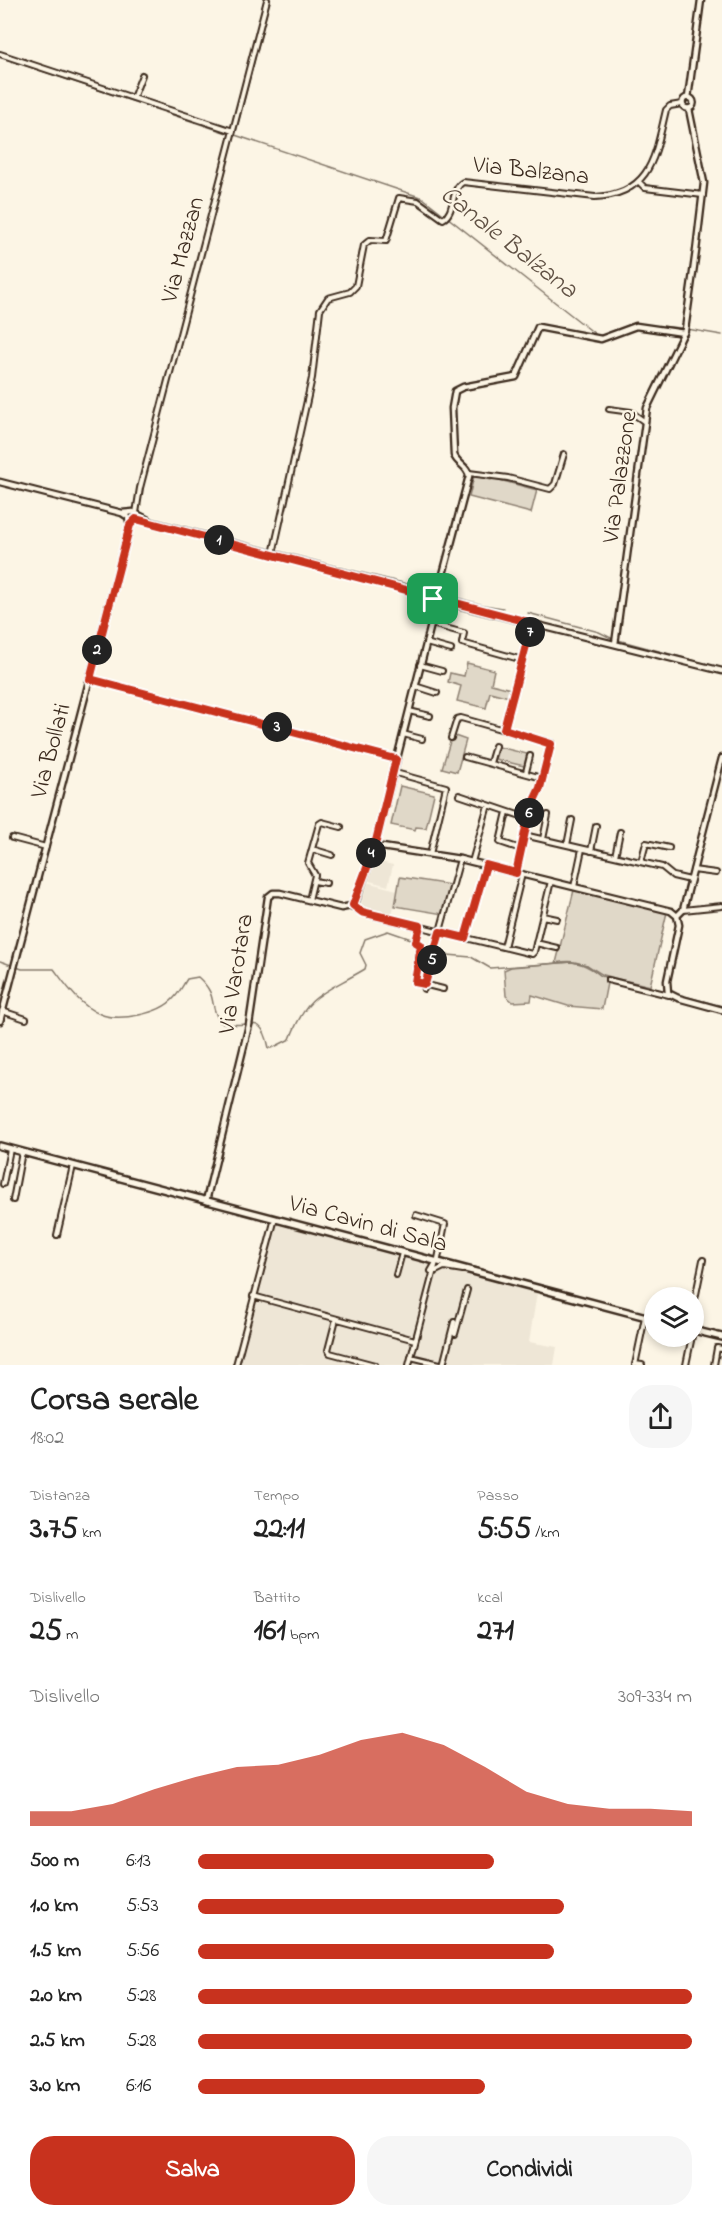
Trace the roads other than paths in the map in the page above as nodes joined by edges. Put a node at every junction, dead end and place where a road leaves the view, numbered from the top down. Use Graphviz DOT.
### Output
graph roads {
  1 [pos="267,0"];
  2 [pos="701,0"];
  3 [pos="0,54"];
  4 [pos="142,75"];
  5 [pos="133,98"];
  6 [pos="688,98"];
  7 [pos="682,104"];
  8 [pos="688,109"];
  9 [pos="233,131"];
  10 [pos="639,182"];
  11 [pos="704,195"];
  12 [pos="685,330"];
  13 [pos="609,409"];
  14 [pos="645,422"];
  15 [pos="564,454"];
  16 [pos="469,473"];
  17 [pos="0,482"];
  18 [pos="132,516"];
  19 [pos="274,552"];
  20 [pos="433,599"];
  21 [pos="532,623"];
  22 [pos="431,624"];
  23 [pos="615,641"];
  24 [pos="426,643"];
  25 [pos="451,650"];
  26 [pos="523,660"];
  27 [pos="420,665"];
  28 [pos="442,671"];
  29 [pos="722,671"];
  30 [pos="90,678"];
  31 [pos="415,686"];
  32 [pos="437,693"];
  33 [pos="408,710"];
  34 [pos="430,716"];
  35 [pos="504,729"];
  36 [pos="402,734"];
  37 [pos="451,738"];
  38 [pos="422,739"];
  39 [pos="495,746"];
  40 [pos="530,756"];
  41 [pos="465,757"];
  42 [pos="722,758"];
  43 [pos="396,759"];
  44 [pos="490,763"];
  45 [pos="392,772"];
  46 [pos="526,772"];
  47 [pos="542,778"];
  48 [pos="459,795"];
  49 [pos="488,805"];
  50 [pos="507,812"];
  51 [pos="548,815"];
  52 [pos="528,818"];
  53 [pos="572,820"];
  54 [pos="596,826"];
  55 [pos="341,827"];
  56 [pos="620,832"];
  57 [pos="524,835"];
  58 [pos="12,838"];
  59 [pos="543,839"];
  60 [pos="376,841"];
  61 [pos="567,845"];
  62 [pos="46,847"];
  63 [pos="382,847"];
  64 [pos="669,848"];
  65 [pos="312,849"];
  66 [pos="374,849"];
  67 [pos="521,849"];
  68 [pos="582,849"];
  69 [pos="591,851"];
  70 [pos="430,854"];
  71 [pos="332,855"];
  72 [pos="615,856"];
  73 [pos="460,859"];
  74 [pos="472,862"];
  75 [pos="641,862"];
  76 [pos="486,865"];
  77 [pos="692,870"];
  78 [pos="516,873"];
  79 [pos="716,873"];
  80 [pos="522,874"];
  81 [pos="690,880"];
  82 [pos="314,881"];
  83 [pos="551,881"];
  84 [pos="326,884"];
  85 [pos="574,887"];
  86 [pos="309,900"];
  87 [pos="353,905"];
  88 [pos="722,906"];
  89 [pos="683,910"];
  90 [pos="543,916"];
  91 [pos="677,916"];
  92 [pos="557,919"];
  93 [pos="420,926"];
  94 [pos="440,932"];
  95 [pos="465,938"];
  96 [pos="537,943"];
  97 [pos="504,947"];
  98 [pos="557,948"];
  99 [pos="608,980"];
  100 [pos="424,987"];
  101 [pos="443,989"];
  102 [pos="668,992"];
  103 [pos="0,993"];
  104 [pos="6,996"];
  105 [pos="722,1010"];
  106 [pos="2,1011"];
  107 [pos="26,1019"];
  108 [pos="0,1021"];
  109 [pos="0,1146"];
  110 [pos="10,1149"];
  111 [pos="22,1152"];
  112 [pos="73,1166"];
  113 [pos="3,1184"];
  114 [pos="13,1200"];
  115 [pos="207,1201"];
  116 [pos="416,1215"];
  117 [pos="274,1222"];
  118 [pos="57,1235"];
  119 [pos="402,1253"];
  120 [pos="426,1259"];
  121 [pos="703,1260"];
  122 [pos="436,1262"];
  123 [pos="466,1270"];
  124 [pos="433,1271"];
  125 [pos="396,1275"];
  126 [pos="697,1287"];
  127 [pos="467,1290"];
  128 [pos="253,1296"];
  129 [pos="644,1317"];
  130 [pos="336,1319"];
  131 [pos="454,1322"];
  132 [pos="644,1322"];
  133 [pos="455,1334"];
  134 [pos="704,1334"];
  135 [pos="722,1337"];
  136 [pos="416,1340"];
  137 [pos="690,1347"];
  138 [pos="722,1349"];
  139 [pos="411,1356"];
  140 [pos="635,1364"];
  141 [pos="236,1365"];
  142 [pos="375,1365"];
  143 [pos="409,1365"];
  144 [pos="443,1365"];
  145 [pos="642,1365"];
  146 [pos="686,1365"];
  147 [pos="714,1365"];
  1 -- 9 [label="street, Via Mazzan"];
  2 -- 6 [label="street, Via Palazzone"];
  3 -- 5 [label="street"];
  4 -- 5 [label="street"];
  5 -- 9 [label="street"];
  6 -- 7 [label="street"];
  6 -- 8 [label="street, Via Palazzone"];
  7 -- 8 [label="street"];
  7 -- 10 [label="street"];
  8 -- 11 [label="street, Via Palazzone"];
  9 -- 18 [label="street, Via Mazzan"];
  10 -- 11 [label="street"];
  10 -- 19 [label="street, Via Balzana"];
  11 -- 12 [label="street, Via Palazzone"];
  12 -- 14 [label="street, Via Palazzone"];
  12 -- 16 [label="street"];
  13 -- 14 [label="street"];
  14 -- 23 [label="street, Via Palazzone"];
  15 -- 16 [label="street"];
  16 -- 20 [label="street"];
  17 -- 18 [label="street"];
  18 -- 19 [label="street"];
  18 -- 30 [label="street, Via Bollati"];
  19 -- 20 [label="street"];
  20 -- 21 [label="street"];
  20 -- 22 [label="street"];
  21 -- 23 [label="street"];
  21 -- 26 [label="street"];
  22 -- 24 [label="street"];
  22 -- 26 [label="street"];
  23 -- 29 [label="street"];
  24 -- 25 [label="street"];
  24 -- 27 [label="street"];
  26 -- 35 [label="street"];
  27 -- 28 [label="street"];
  27 -- 31 [label="street"];
  30 -- 43 [label="street"];
  30 -- 62 [label="street, Via Bollati"];
  31 -- 32 [label="street"];
  31 -- 33 [label="street"];
  33 -- 34 [label="street"];
  33 -- 36 [label="street"];
  35 -- 37 [label="street"];
  35 -- 47 [label="street"];
  36 -- 38 [label="street"];
  36 -- 43 [label="street"];
  39 -- 44 [label="street"];
  40 -- 46 [label="street"];
  41 -- 44 [label="street"];
  42 -- 77 [label="street"];
  43 -- 45 [label="street"];
  44 -- 46 [label="street"];
  45 -- 60 [label="street"];
  45 -- 70 [label="street"];
  46 -- 47 [label="street"];
  47 -- 52 [label="street"];
  48 -- 49 [label="street"];
  49 -- 50 [label="street"];
  49 -- 74 [label="street"];
  50 -- 52 [label="street"];
  50 -- 67 [label="street"];
  51 -- 59 [label="street"];
  52 -- 57 [label="street"];
  53 -- 61 [label="street"];
  54 -- 69 [label="street"];
  55 -- 65 [label="street"];
  56 -- 72 [label="street"];
  57 -- 59 [label="street"];
  57 -- 67 [label="street"];
  58 -- 62 [label="street"];
  59 -- 61 [label="street"];
  60 -- 63 [label="street"];
  60 -- 66 [label="street"];
  61 -- 68 [label="street"];
  62 -- 104 [label="street, Via Bollati"];
  63 -- 66 [label="street"];
  63 -- 70 [label="street"];
  64 -- 75 [label="street"];
  65 -- 71 [label="street"];
  65 -- 82 [label="street"];
  66 -- 87 [label="street"];
  67 -- 78 [label="street"];
  68 -- 69 [label="street"];
  68 -- 85 [label="street"];
  69 -- 72 [label="street"];
  70 -- 73 [label="street"];
  72 -- 75 [label="street"];
  73 -- 74 [label="street"];
  73 -- 94 [label="street"];
  74 -- 76 [label="street"];
  75 -- 81 [label="street"];
  76 -- 78 [label="street"];
  76 -- 95 [label="street"];
  77 -- 79 [label="street"];
  77 -- 81 [label="street"];
  78 -- 80 [label="street"];
  80 -- 83 [label="street"];
  80 -- 97 [label="street"];
  81 -- 89 [label="street"];
  82 -- 84 [label="street"];
  82 -- 86 [label="street"];
  83 -- 85 [label="street"];
  83 -- 90 [label="street"];
  85 -- 91 [label="street"];
  86 -- 87 [label="street, Via Varotara"];
  86 -- 115 [label="street, Via Varotara"];
  87 -- 93 [label="street"];
  88 -- 89 [label="street"];
  89 -- 91 [label="street"];
  90 -- 92 [label="street"];
  90 -- 96 [label="street"];
  91 -- 102 [label="street"];
  93 -- 94 [label="street"];
  93 -- 100 [label="street"];
  94 -- 95 [label="street"];
  94 -- 100 [label="street"];
  95 -- 97 [label="street"];
  96 -- 97 [label="street"];
  96 -- 98 [label="street"];
  99 -- 102 [label="street"];
  100 -- 101 [label="street"];
  102 -- 105 [label="street"];
  103 -- 104 [label="street"];
  104 -- 106 [label="street, Via Bollati"];
  106 -- 107 [label="street"];
  106 -- 108 [label="street, Via Bollati"];
  109 -- 110 [label="main road, Via Cavin di Sala"];
  110 -- 111 [label="main road, Via Cavin di Sala"];
  110 -- 113 [label="street"];
  111 -- 112 [label="main road, Via Cavin di Sala"];
  111 -- 114 [label="street"];
  112 -- 115 [label="main road, Via Cavin di Sala"];
  112 -- 118 [label="street"];
  115 -- 119 [label="main road, Via Cavin di Sala"];
  116 -- 122 [label="street"];
  117 -- 128 [label="street"];
  119 -- 120 [label="main road, Via Cavin di Sala"];
  119 -- 125 [label="street"];
  120 -- 122 [label="main road, Via Cavin di Sala"];
  120 -- 124 [label="street"];
  121 -- 126 [label="street"];
  122 -- 123 [label="main road, Via Cavin di Sala"];
  122 -- 124 [label="street"];
  123 -- 124 [label="street"];
  123 -- 129 [label="main road, Via Cavin di Sala"];
  124 -- 136 [label="street"];
  127 -- 133 [label="street"];
  128 -- 130 [label="street"];
  128 -- 141 [label="street"];
  130 -- 136 [label="street"];
  130 -- 142 [label="street"];
  131 -- 144 [label="street"];
  132 -- 140 [label="street"];
  134 -- 135 [label="main road"];
  136 -- 139 [label="street"];
  137 -- 146 [label="street"];
  138 -- 147 [label="street"];
  139 -- 143 [label="street"];
  139 -- 144 [label="street"];
  140 -- 145 [label="street"];
}
